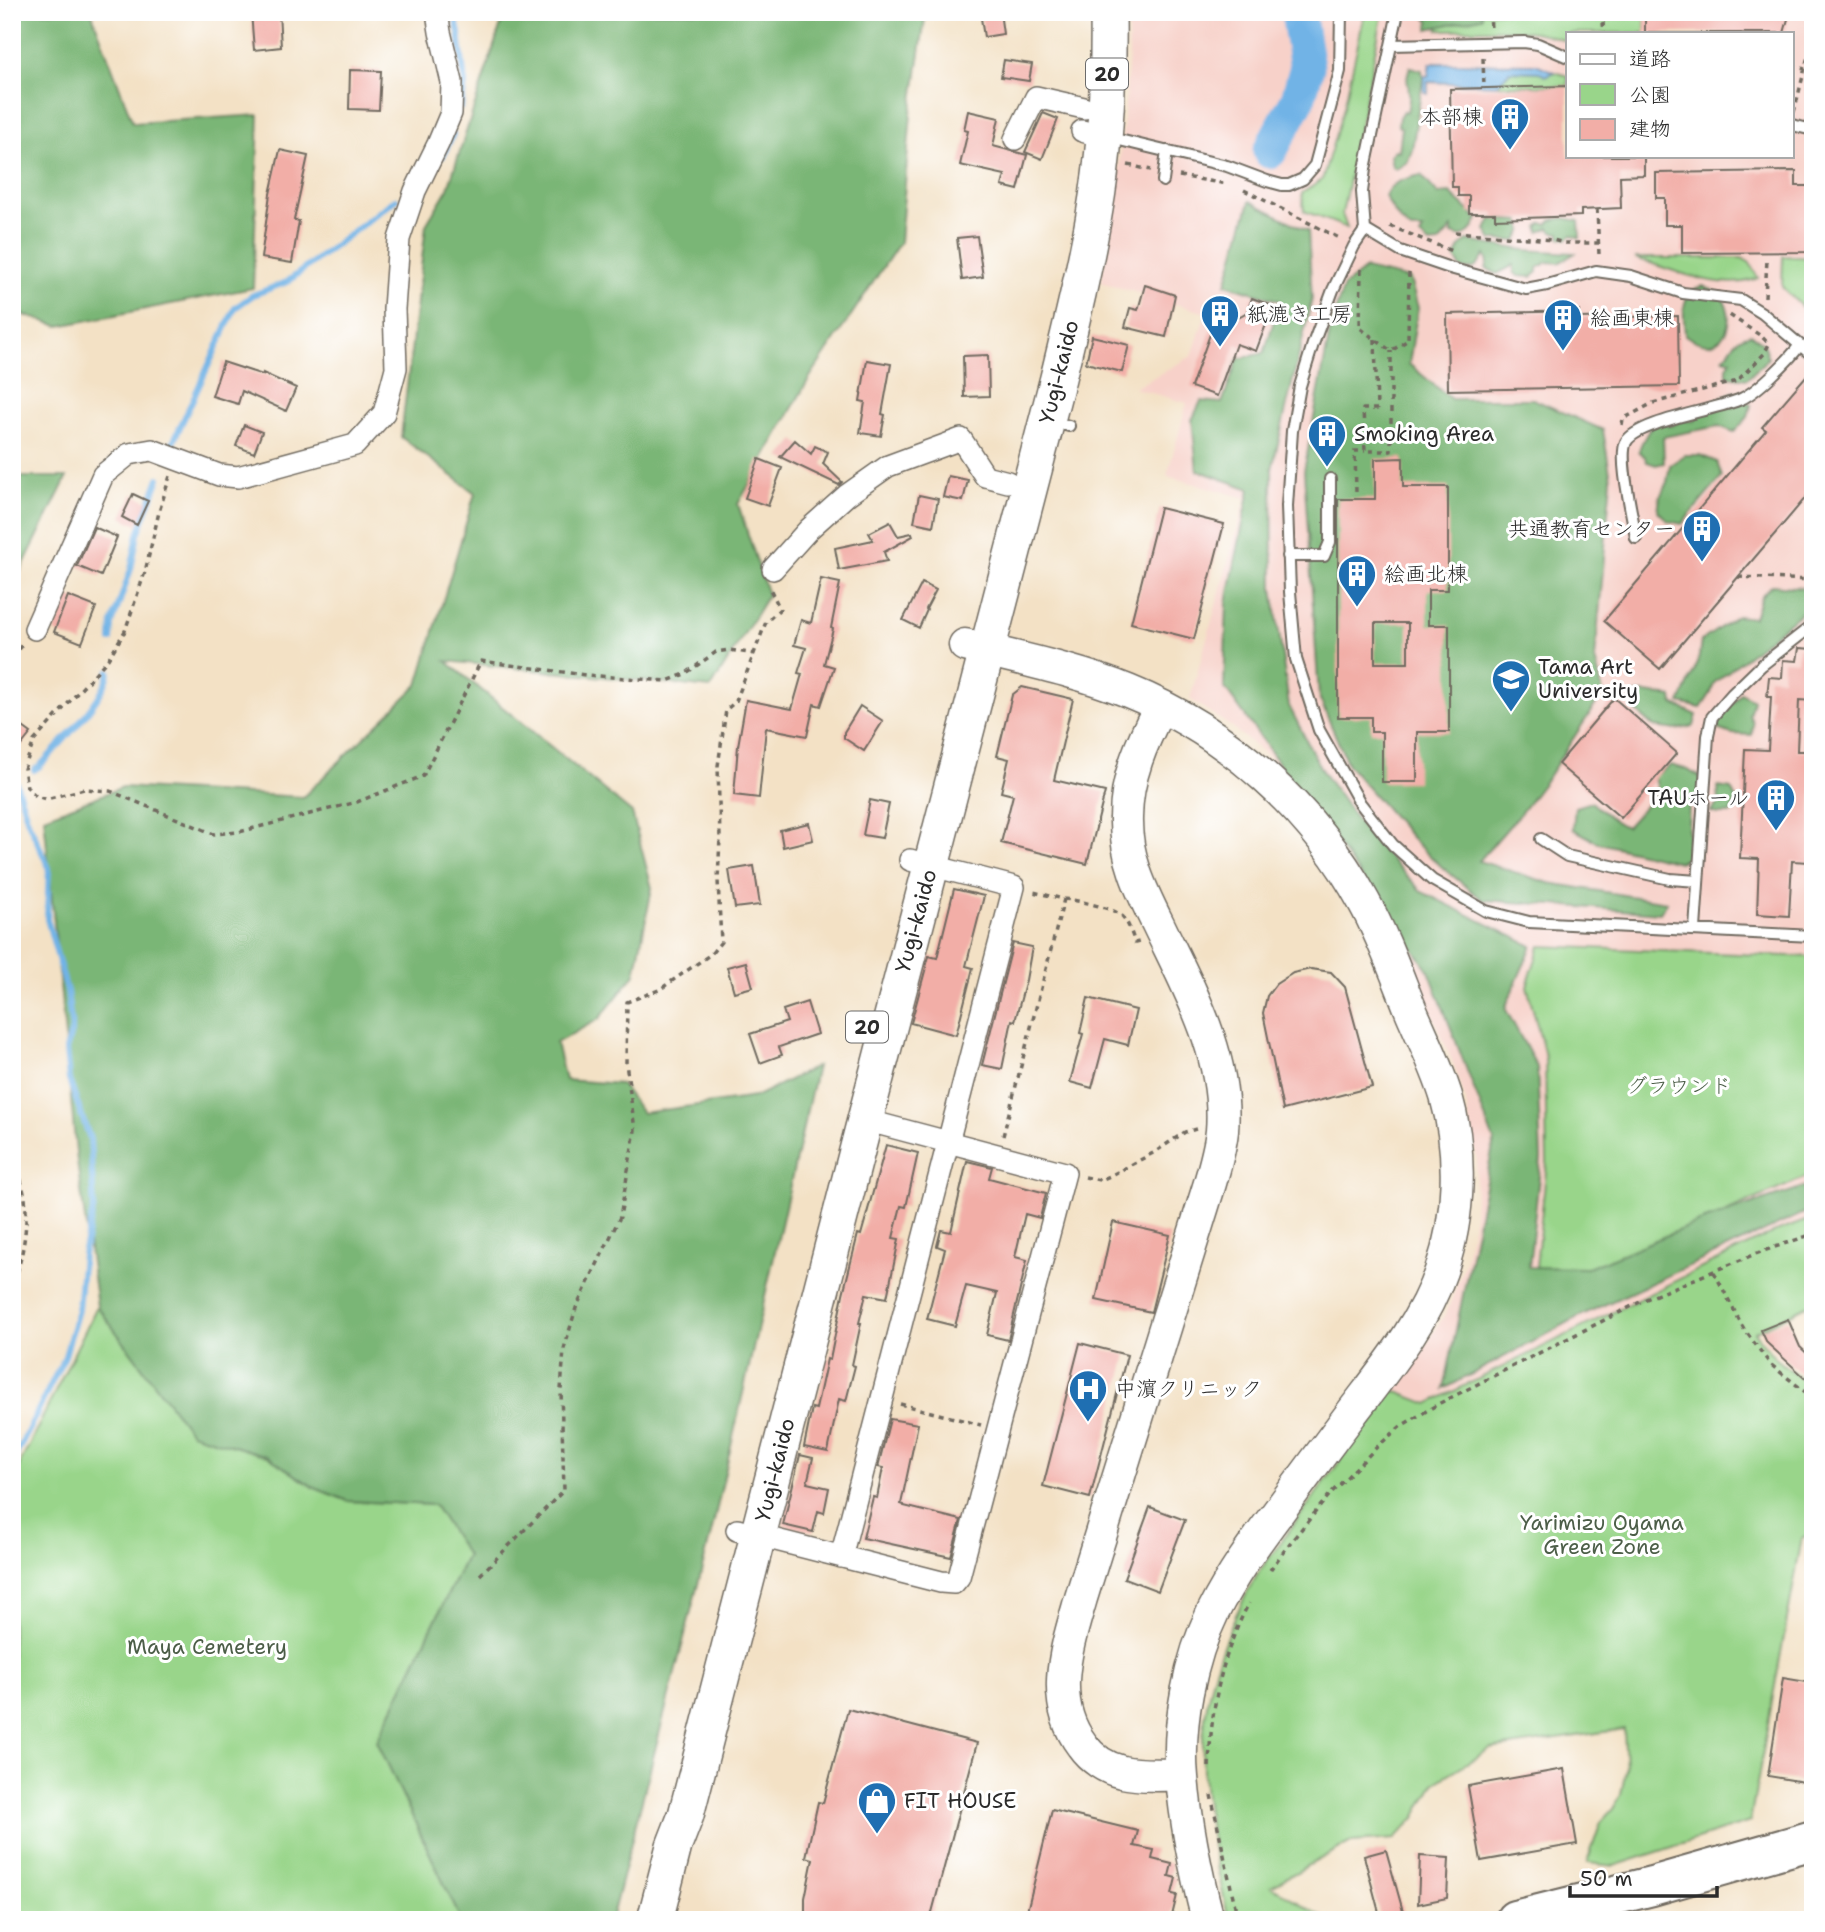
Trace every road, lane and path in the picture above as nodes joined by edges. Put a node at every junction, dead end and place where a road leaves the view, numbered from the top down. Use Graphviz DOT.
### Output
graph roads {
  1 [pos="437,12"];
  2 [pos="1086,12"];
  3 [pos="1108,12"];
  4 [pos="1341,12"];
  5 [pos="1398,12"];
  6 [pos="1490,12"];
  7 [pos="1602,12"];
  8 [pos="1604,32"];
  9 [pos="1491,35"];
  10 [pos="1813,36"];
  11 [pos="1391,45"];
  12 [pos="1566,56"];
  13 [pos="1483,58"];
  14 [pos="1810,59"];
  15 [pos="1794,66"];
  16 [pos="1805,69"];
  17 [pos="1484,88"];
  18 [pos="1794,112"];
  19 [pos="1794,121"];
  20 [pos="1813,130"];
  21 [pos="1097,135"];
  22 [pos="1015,139"];
  23 [pos="1167,151"];
  24 [pos="1163,177"];
  25 [pos="1597,209"];
  26 [pos="1365,230"];
  27 [pos="1455,232"];
  28 [pos="1339,238"];
  29 [pos="1599,243"];
  30 [pos="1599,255"];
  31 [pos="1766,259"];
  32 [pos="1361,264"];
  33 [pos="1420,271"];
  34 [pos="1765,297"];
  35 [pos="1724,312"];
  36 [pos="1375,339"];
  37 [pos="1800,345"];
  38 [pos="1391,351"];
  39 [pos="1813,356"];
  40 [pos="1620,430"];
  41 [pos="1365,451"];
  42 [pos="176,458"];
  43 [pos="1330,479"];
  44 [pos="1008,482"];
  45 [pos="1356,492"];
  46 [pos="1636,538"];
  47 [pos="1288,556"];
  48 [pos="773,569"];
  49 [pos="1738,577"];
  50 [pos="1813,580"];
  51 [pos="1813,625"];
  52 [pos="35,629"];
  53 [pos="976,648"];
  54 [pos="755,654"];
  55 [pos="1160,707"];
  56 [pos="1541,839"];
  57 [pos="920,863"];
  58 [pos="1698,881"];
  59 [pos="1014,887"];
  60 [pos="1063,899"];
  61 [pos="1695,929"];
  62 [pos="1813,936"];
  63 [pos="1143,942"];
  64 [pos="864,1120"];
  65 [pos="1201,1129"];
  66 [pos="947,1141"];
  67 [pos="12,1150"];
  68 [pos="998,1155"];
  69 [pos="1065,1173"];
  70 [pos="1813,1234"];
  71 [pos="1714,1272"];
  72 [pos="12,1288"];
  73 [pos="1813,1398"];
  74 [pos="881,1399"];
  75 [pos="998,1429"];
  76 [pos="747,1532"];
  77 [pos="841,1557"];
  78 [pos="1268,1573"];
  79 [pos="480,1575"];
  80 [pos="1252,1597"];
  81 [pos="1195,1772"];
  82 [pos="1211,1794"];
  83 [pos="684,1824"];
  84 [pos="1813,1840"];
  85 [pos="635,1920"];
  86 [pos="655,1920"];
  87 [pos="672,1920"];
  88 [pos="1208,1920"];
  89 [pos="1238,1920"];
  90 [pos="1515,1920"];
  1 -- 42 [label="street"];
  2 -- 21 [label="main road, 20"];
  3 -- 21 [label="main road, Yugi-kaido / 20"];
  4 -- 23 [label="lane"];
  5 -- 11 [label="lane"];
  6 -- 9 [label="path"];
  7 -- 8 [label="path"];
  10 -- 14 [label="path"];
  11 -- 12 [label="lane"];
  11 -- 26 [label="lane"];
  13 -- 17 [label="path"];
  14 -- 16 [label="path"];
  15 -- 16 [label="path"];
  16 -- 18 [label="path"];
  19 -- 20 [label="lane"];
  21 -- 22 [label="street"];
  21 -- 23 [label="lane"];
  21 -- 24 [label="path"];
  21 -- 44 [label="main road, Yugi-kaido / 20"];
  21 -- 53 [label="main road, Yugi-kaido / 20"];
  23 -- 24 [label="lane"];
  24 -- 28 [label="path"];
  25 -- 29 [label="path"];
  26 -- 37 [label="lane"];
  26 -- 47 [label="lane"];
  27 -- 29 [label="path"];
  29 -- 30 [label="path"];
  31 -- 34 [label="path"];
  32 -- 36 [label="path"];
  33 -- 38 [label="path"];
  35 -- 40 [label="path"];
  36 -- 38 [label="path"];
  36 -- 41 [label="path"];
  37 -- 39 [label="lane"];
  37 -- 46 [label="lane"];
  38 -- 41 [label="path"];
  41 -- 45 [label="path"];
  42 -- 52 [label="street"];
  42 -- 54 [label="path"];
  43 -- 47 [label="lane"];
  44 -- 48 [label="street"];
  44 -- 53 [label="main road, Yugi-kaido / 20"];
  47 -- 61 [label="lane"];
  48 -- 54 [label="path"];
  49 -- 50 [label="path"];
  51 -- 58 [label="lane"];
  53 -- 55 [label="street"];
  53 -- 57 [label="main road, Yugi-kaido / 20"];
  54 -- 79 [label="path"];
  55 -- 81 [label="street"];
  55 -- 81 [label="street"];
  56 -- 58 [label="lane"];
  57 -- 59 [label="street"];
  57 -- 64 [label="main road, Yugi-kaido / 20"];
  57 -- 76 [label="main road, Yugi-kaido / 20"];
  58 -- 61 [label="lane"];
  59 -- 60 [label="path"];
  59 -- 66 [label="street"];
  60 -- 63 [label="path"];
  60 -- 68 [label="path"];
  61 -- 62 [label="lane"];
  64 -- 66 [label="street"];
  64 -- 76 [label="main road, Yugi-kaido / 20"];
  65 -- 69 [label="path"];
  66 -- 68 [label="street"];
  66 -- 74 [label="street"];
  67 -- 72 [label="path"];
  68 -- 69 [label="street"];
  69 -- 75 [label="street"];
  70 -- 71 [label="path"];
  71 -- 73 [label="path"];
  71 -- 78 [label="path"];
  74 -- 75 [label="path"];
  74 -- 77 [label="street"];
  75 -- 77 [label="street"];
  76 -- 77 [label="street"];
  76 -- 83 [label="main road, Yugi-kaido / 20"];
  76 -- 85 [label="main road, Yugi-kaido / 20"];
  80 -- 81 [label="path"];
  81 -- 88 [label="street"];
  82 -- 89 [label="path"];
  83 -- 86 [label="main road, 20"];
  83 -- 87 [label="main road, 20"];
  84 -- 90 [label="highway"];
}
